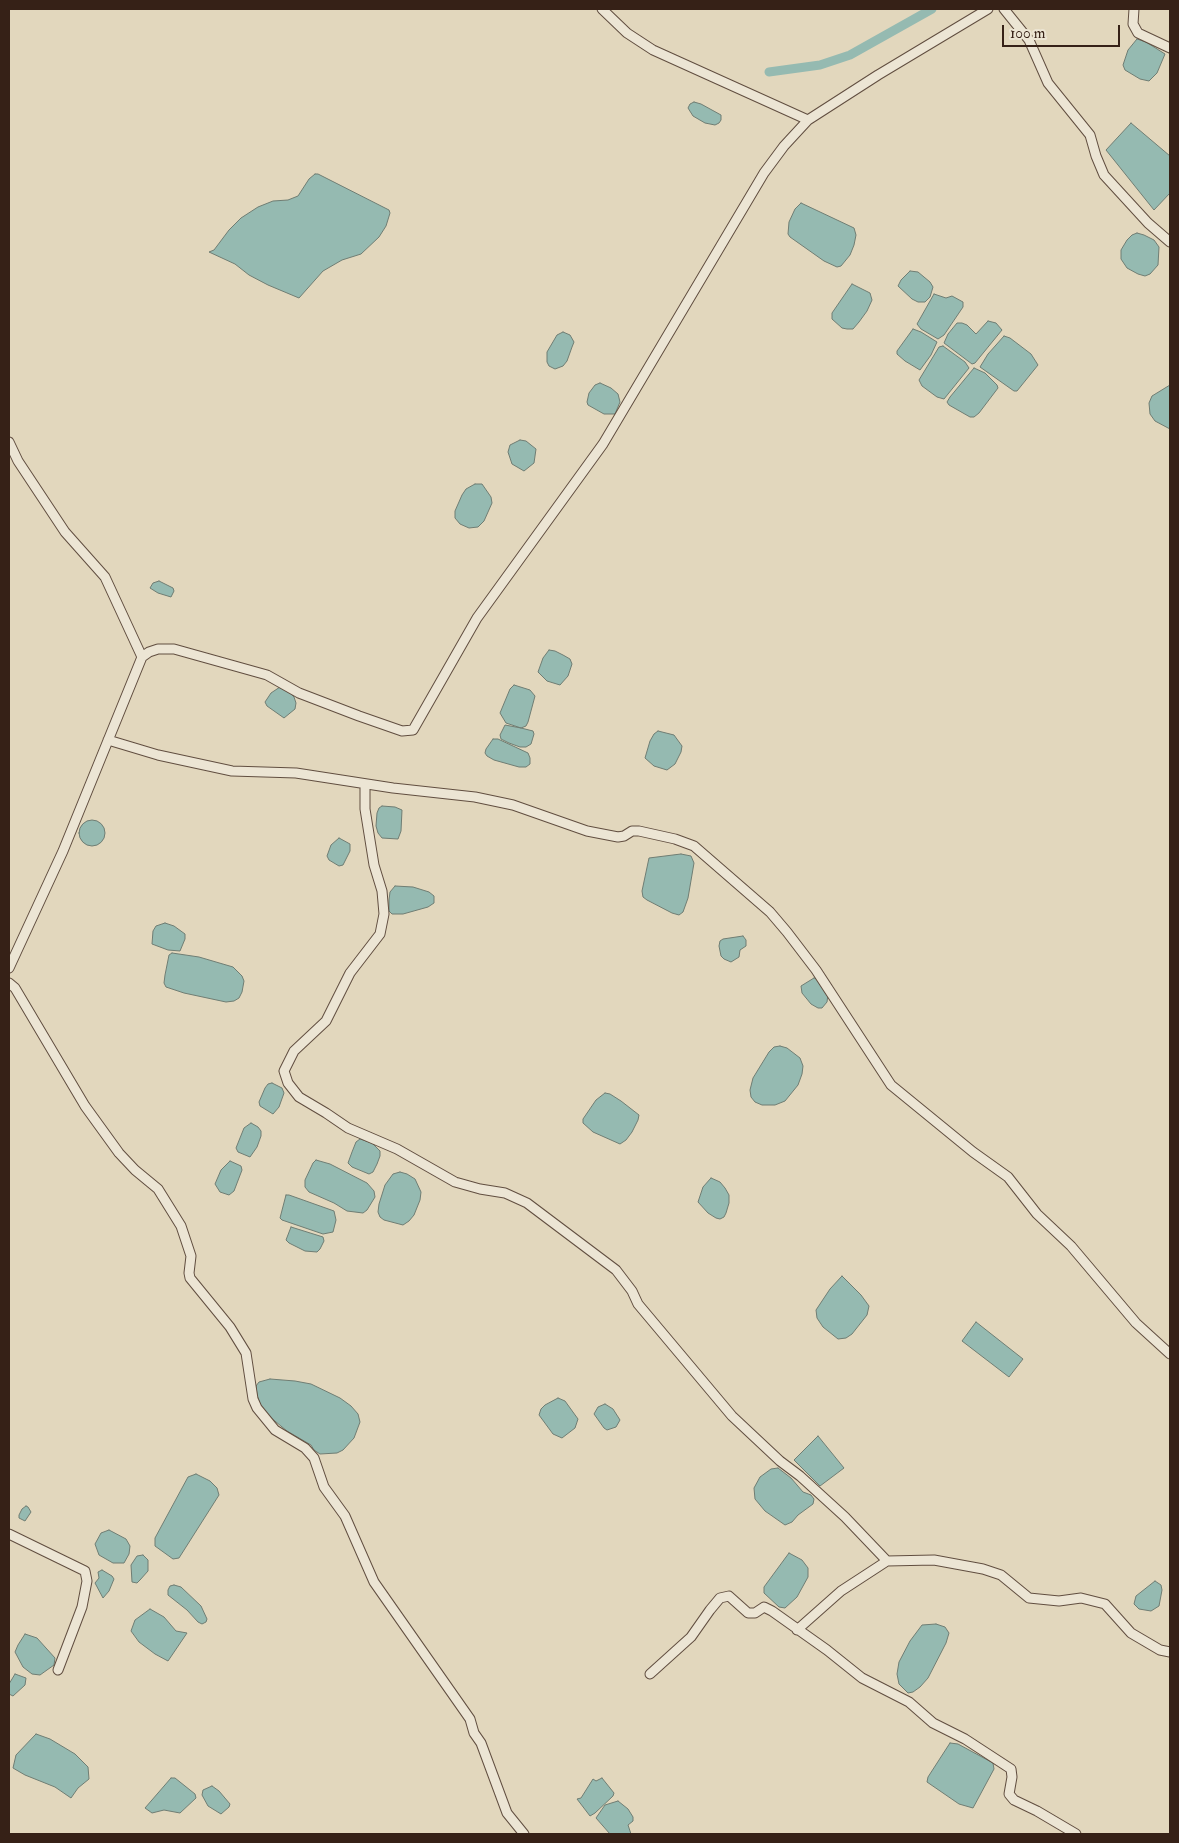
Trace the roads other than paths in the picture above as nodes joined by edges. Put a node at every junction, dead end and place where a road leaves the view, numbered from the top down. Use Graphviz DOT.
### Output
graph roads {
  1 [pos="602,9"];
  2 [pos="988,9"];
  3 [pos="1004,9"];
  4 [pos="1134,9"];
  5 [pos="1170,48"];
  6 [pos="808,120"];
  7 [pos="1170,242"];
  8 [pos="9,442"];
  9 [pos="142,657"];
  10 [pos="108,740"];
  11 [pos="365,784"];
  12 [pos="9,968"];
  13 [pos="9,982"];
  14 [pos="1170,1354"];
  15 [pos="9,1534"];
  16 [pos="887,1561"];
  17 [pos="796,1630"];
  18 [pos="1170,1652"];
  19 [pos="58,1670"];
  20 [pos="650,1674"];
  21 [pos="524,1834"];
  22 [pos="1076,1834"];
  1 -- 6 [label="street"];
  2 -- 6 [label="street"];
  3 -- 7 [label="street"];
  4 -- 5 [label="street"];
  6 -- 9 [label="street"];
  8 -- 9 [label="street"];
  9 -- 10 [label="street"];
  10 -- 11 [label="street"];
  10 -- 12 [label="street"];
  11 -- 14 [label="street"];
  11 -- 16 [label="street"];
  13 -- 21 [label="street"];
  15 -- 19 [label="street"];
  16 -- 17 [label="street"];
  16 -- 18 [label="street"];
  17 -- 20 [label="street"];
  17 -- 22 [label="street"];
}
